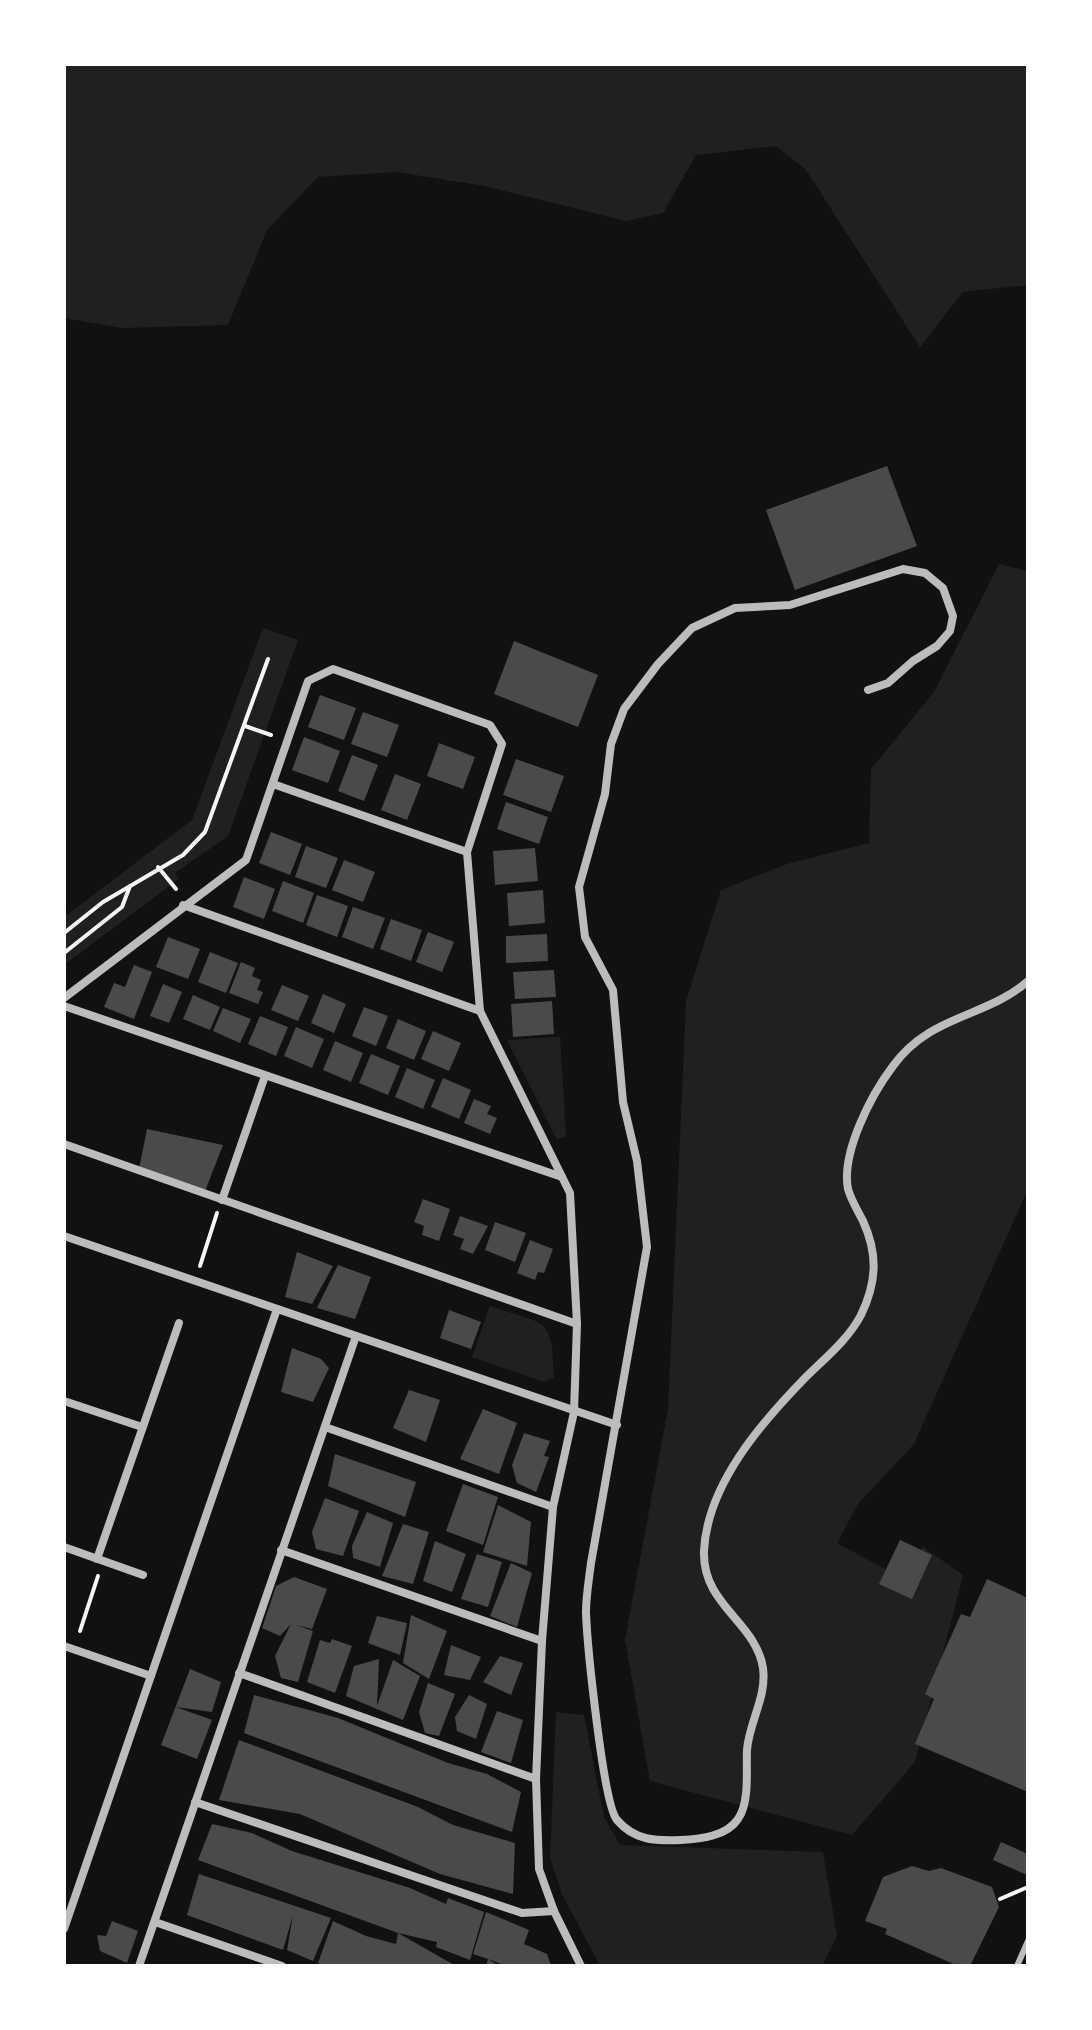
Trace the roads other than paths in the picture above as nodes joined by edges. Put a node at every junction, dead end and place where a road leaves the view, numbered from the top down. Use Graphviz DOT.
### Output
graph roads {
  1 [pos="868,690"];
  2 [pos="273,784"];
  3 [pos="467,852"];
  4 [pos="183,905"];
  5 [pos="1028,981"];
  6 [pos="64,998"];
  7 [pos="64,1006"];
  8 [pos="480,1011"];
  9 [pos="265,1076"];
  10 [pos="64,1144"];
  11 [pos="562,1177"];
  12 [pos="222,1200"];
  13 [pos="64,1236"];
  14 [pos="277,1309"];
  15 [pos="179,1323"];
  16 [pos="577,1324"];
  17 [pos="356,1336"];
  18 [pos="64,1401"];
  19 [pos="574,1412"];
  20 [pos="617,1425"];
  21 [pos="142,1427"];
  22 [pos="325,1427"];
  23 [pos="553,1507"];
  24 [pos="64,1547"];
  25 [pos="281,1550"];
  26 [pos="97,1559"];
  27 [pos="143,1575"];
  28 [pos="542,1641"];
  29 [pos="64,1646"];
  30 [pos="239,1673"];
  31 [pos="151,1676"];
  32 [pos="536,1779"];
  33 [pos="195,1802"];
  34 [pos="554,1911"];
  35 [pos="155,1922"];
  36 [pos="64,1929"];
  37 [pos="1028,1941"];
  38 [pos="139,1966"];
  39 [pos="282,1966"];
  40 [pos="581,1966"];
  41 [pos="1017,1966"];
  1 -- 20 [label="street"];
  2 -- 3 [label="street"];
  2 -- 3 [label="street"];
  2 -- 4 [label="street"];
  3 -- 8 [label="street"];
  4 -- 6 [label="street"];
  4 -- 8 [label="street"];
  5 -- 20 [label="street"];
  7 -- 9 [label="street"];
  8 -- 11 [label="street"];
  9 -- 11 [label="street"];
  9 -- 12 [label="street"];
  10 -- 12 [label="street"];
  11 -- 16 [label="street"];
  12 -- 16 [label="street"];
  13 -- 14 [label="street"];
  14 -- 17 [label="street"];
  14 -- 31 [label="street"];
  15 -- 21 [label="street"];
  16 -- 19 [label="street"];
  17 -- 19 [label="street"];
  17 -- 22 [label="street"];
  18 -- 21 [label="street"];
  19 -- 20 [label="street"];
  19 -- 23 [label="street"];
  21 -- 26 [label="street"];
  22 -- 23 [label="street"];
  22 -- 25 [label="street"];
  23 -- 28 [label="street"];
  24 -- 26 [label="street"];
  25 -- 28 [label="street"];
  25 -- 30 [label="street"];
  26 -- 27 [label="street"];
  28 -- 32 [label="street"];
  29 -- 31 [label="street"];
  30 -- 32 [label="street"];
  30 -- 33 [label="street"];
  31 -- 36 [label="street"];
  32 -- 34 [label="street"];
  33 -- 34 [label="street"];
  33 -- 35 [label="street"];
  34 -- 40 [label="street"];
  35 -- 38 [label="street"];
  35 -- 39 [label="street"];
  37 -- 41 [label="lane"];
}
